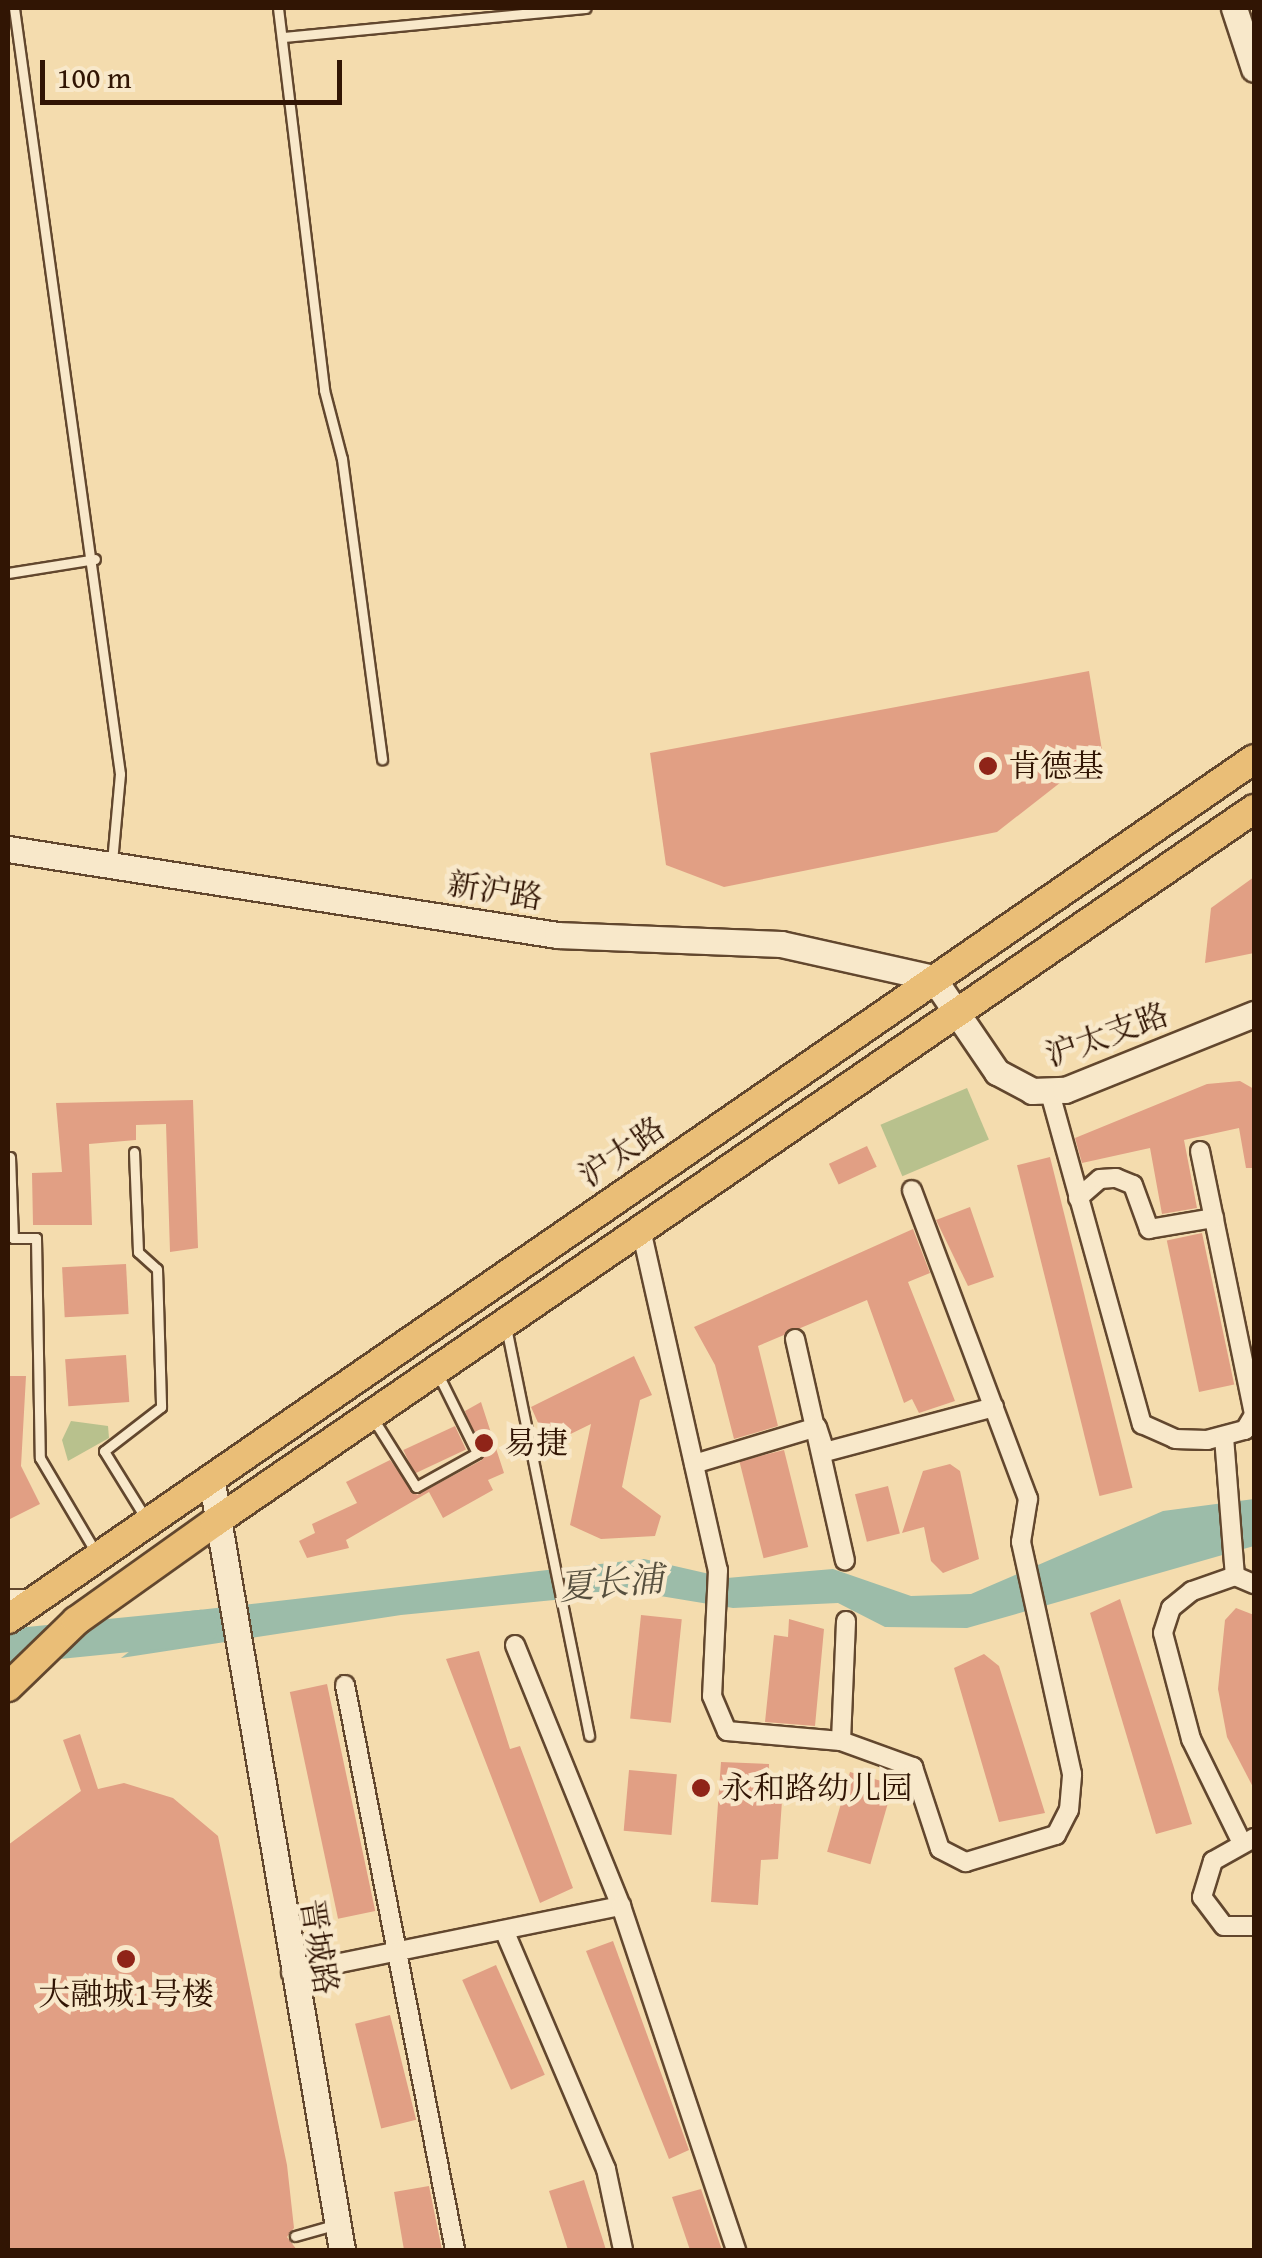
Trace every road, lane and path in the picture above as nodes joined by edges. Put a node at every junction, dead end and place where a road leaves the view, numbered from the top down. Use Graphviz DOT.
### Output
graph roads {
  1 [pos="14,8"];
  2 [pos="278,8"];
  3 [pos="586,8"];
  4 [pos="1234,8"];
  5 [pos="283,38"];
  6 [pos="1254,69"];
  7 [pos="94,559"];
  8 [pos="8,573"];
  9 [pos="1254,759"];
  10 [pos="382,760"];
  11 [pos="1254,809"];
  12 [pos="8,849"];
  13 [pos="112,862"];
  14 [pos="934,978"];
  15 [pos="953,1011"];
  16 [pos="1254,1014"];
  17 [pos="1050,1093"];
  18 [pos="1200,1151"];
  19 [pos="134,1152"];
  20 [pos="10,1157"];
  21 [pos="912,1190"];
  22 [pos="1078,1198"];
  23 [pos="10,1205"];
  24 [pos="1214,1218"];
  25 [pos="640,1226"];
  26 [pos="504,1319"];
  27 [pos="795,1339"];
  28 [pos="435,1368"];
  29 [pos="994,1407"];
  30 [pos="370,1413"];
  31 [pos="1254,1414"];
  32 [pos="818,1427"];
  33 [pos="1224,1437"];
  34 [pos="825,1452"];
  35 [pos="694,1464"];
  36 [pos="211,1477"];
  37 [pos="146,1520"];
  38 [pos="215,1522"];
  39 [pos="96,1553"];
  40 [pos="845,1560"];
  41 [pos="1234,1568"];
  42 [pos="1254,1584"];
  43 [pos="14,1605"];
  44 [pos="846,1621"];
  45 [pos="515,1645"];
  46 [pos="345,1685"];
  47 [pos="8,1687"];
  48 [pos="589,1736"];
  49 [pos="840,1742"];
  50 [pos="1248,1839"];
  51 [pos="621,1906"];
  52 [pos="1254,1926"];
  53 [pos="504,1930"];
  54 [pos="392,1952"];
  55 [pos="291,1973"];
  56 [pos="337,2224"];
  57 [pos="295,2236"];
  58 [pos="342,2250"];
  59 [pos="455,2250"];
  60 [pos="624,2250"];
  61 [pos="736,2250"];
  1 -- 7 [label="lane"];
  2 -- 5 [label="lane"];
  3 -- 5 [label="lane"];
  4 -- 6 [label="street"];
  5 -- 10 [label="lane"];
  7 -- 8 [label="lane"];
  7 -- 13 [label="lane"];
  9 -- 14 [label="main road, 沪太路"];
  11 -- 15 [label="main road"];
  12 -- 13 [label="street, 新沪路"];
  13 -- 14 [label="street, 新沪路"];
  14 -- 15 [label="street"];
  14 -- 36 [label="main road, 沪太路"];
  15 -- 17 [label="street, 沪太支路"];
  15 -- 25 [label="main road"];
  16 -- 17 [label="street, 沪太支路"];
  17 -- 22 [label="street"];
  18 -- 24 [label="street"];
  19 -- 37 [label="lane"];
  20 -- 23 [label="lane"];
  21 -- 29 [label="street"];
  22 -- 24 [label="street"];
  22 -- 33 [label="street"];
  23 -- 39 [label="lane"];
  24 -- 31 [label="street"];
  25 -- 26 [label="main road"];
  25 -- 35 [label="street"];
  26 -- 28 [label="main road"];
  26 -- 48 [label="lane"];
  27 -- 32 [label="street"];
  28 -- 30 [label="main road"];
  28 -- 30 [label="lane"];
  29 -- 34 [label="street"];
  29 -- 49 [label="street"];
  30 -- 38 [label="main road"];
  31 -- 33 [label="street"];
  32 -- 34 [label="street"];
  32 -- 35 [label="street"];
  33 -- 41 [label="street"];
  34 -- 40 [label="street"];
  35 -- 49 [label="street"];
  36 -- 37 [label="main road, 沪太路"];
  36 -- 38 [label="street"];
  37 -- 39 [label="main road, 沪太路"];
  38 -- 47 [label="main road"];
  38 -- 55 [label="street, 晋城路"];
  39 -- 43 [label="main road, 沪太路"];
  41 -- 42 [label="street"];
  41 -- 50 [label="street"];
  44 -- 49 [label="street"];
  45 -- 51 [label="street"];
  46 -- 54 [label="street"];
  50 -- 52 [label="street"];
  51 -- 53 [label="street"];
  51 -- 61 [label="street"];
  53 -- 54 [label="street"];
  53 -- 60 [label="street"];
  54 -- 55 [label="street"];
  54 -- 59 [label="street"];
  55 -- 56 [label="street, 晋城路"];
  56 -- 57 [label="lane"];
  56 -- 58 [label="street, 晋城路"];
}
